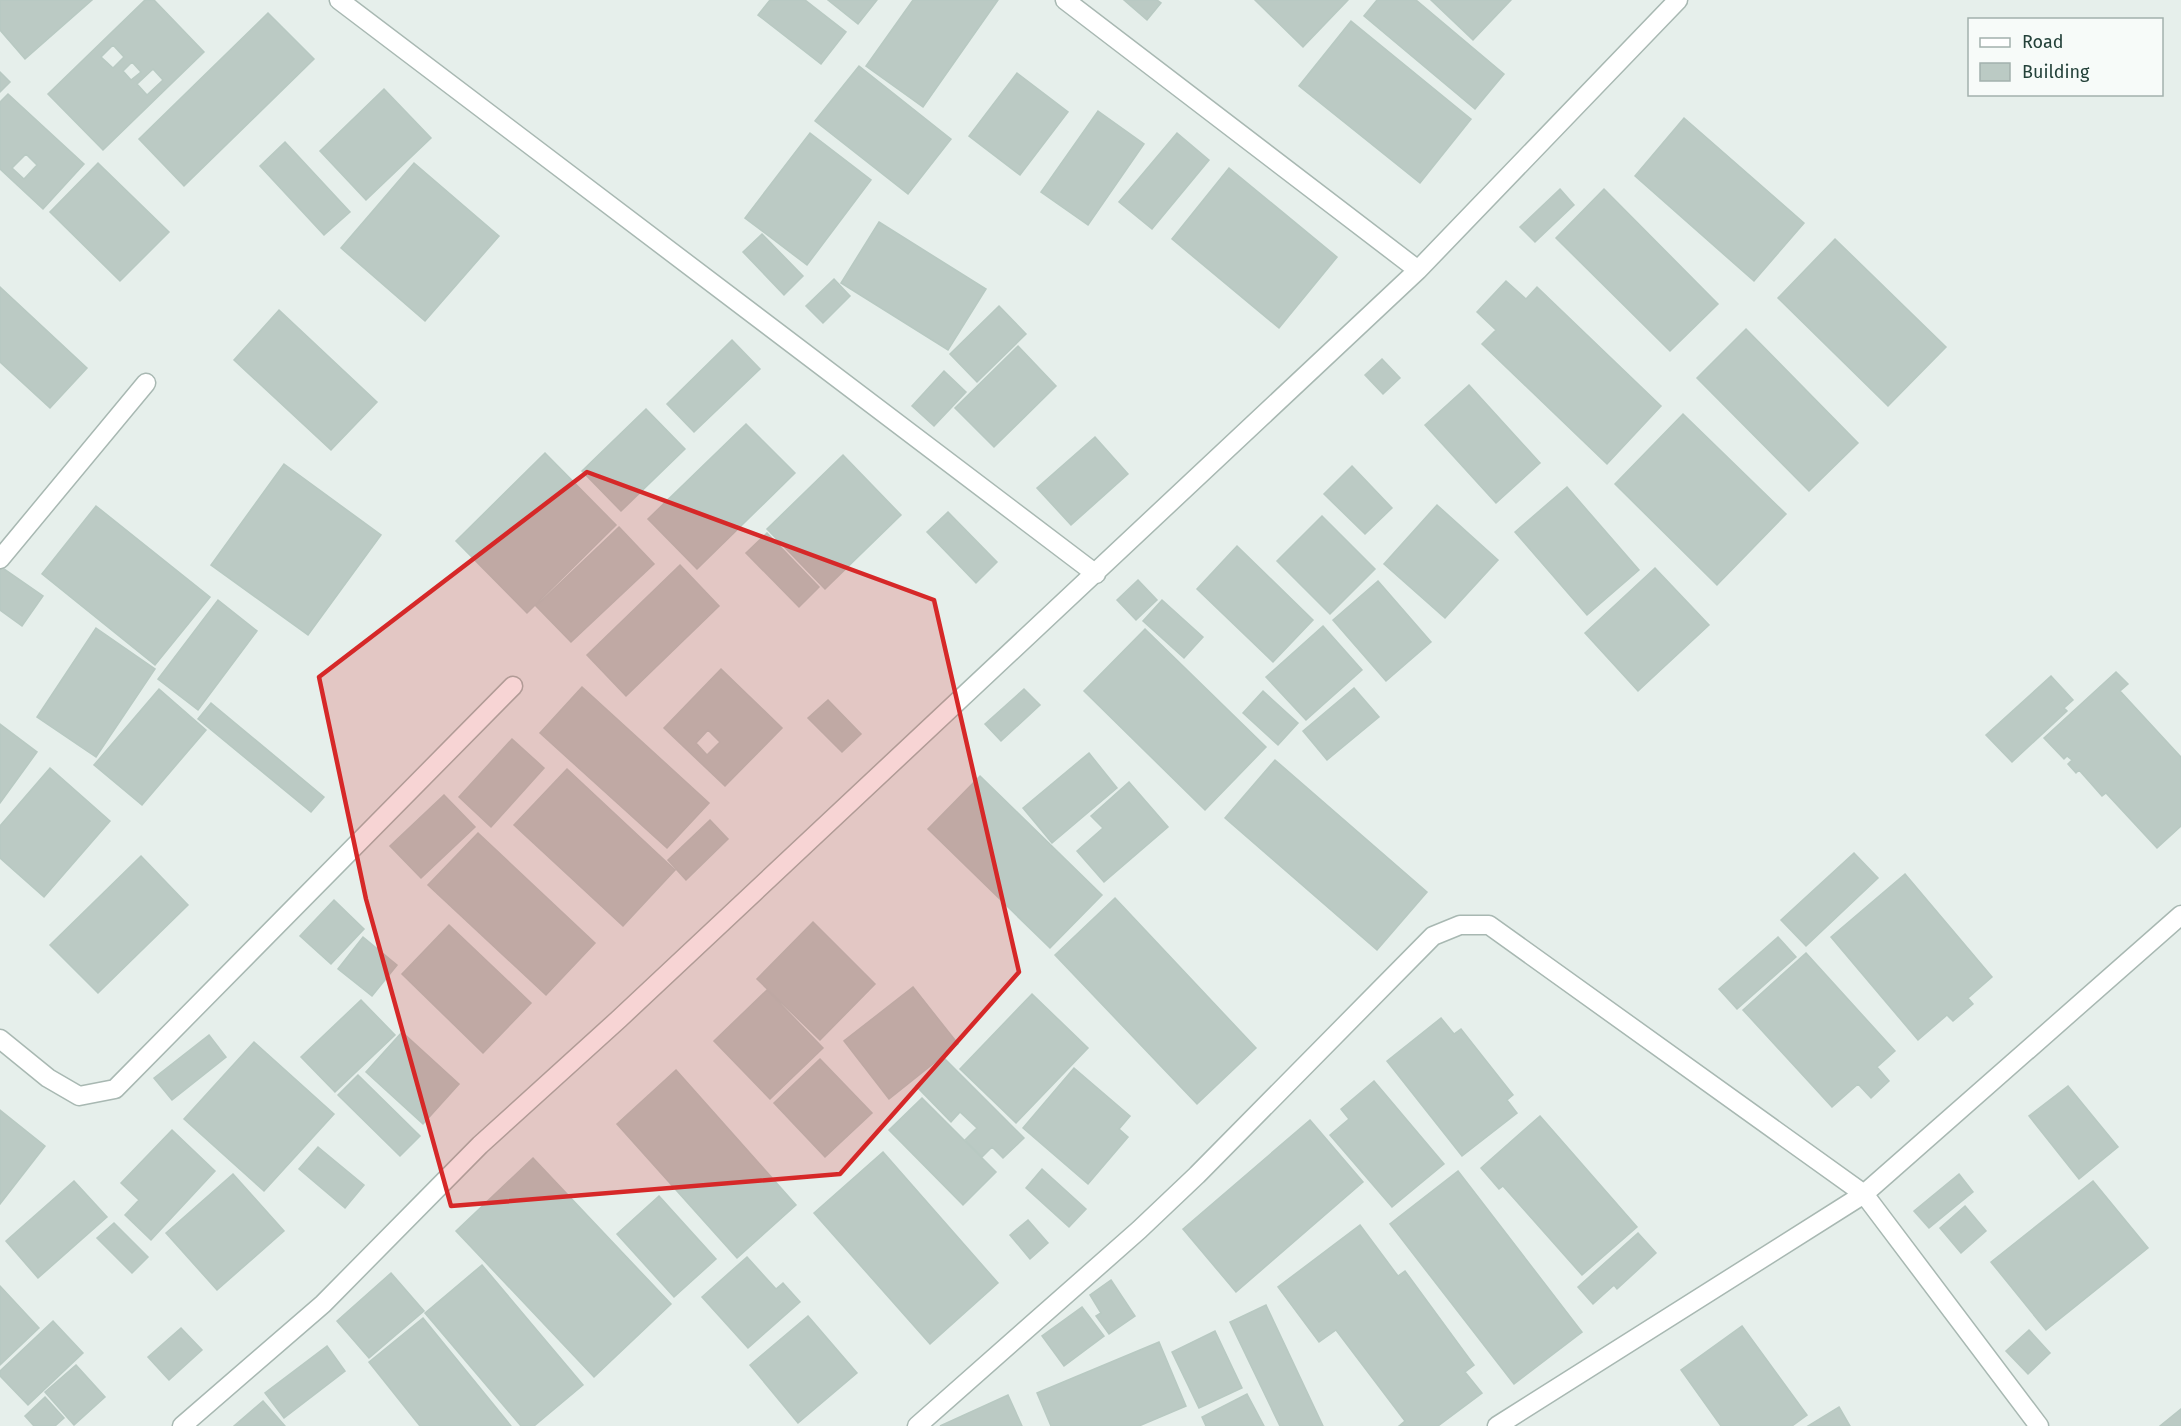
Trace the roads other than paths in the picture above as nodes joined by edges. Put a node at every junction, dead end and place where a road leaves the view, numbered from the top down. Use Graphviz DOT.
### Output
graph roads {
  1 [pos="339,0"];
  2 [pos="1065,0"];
  3 [pos="1678,0"];
  4 [pos="1418,270"];
  5 [pos="146,383"];
  6 [pos="0,559"];
  7 [pos="1096,574"];
  8 [pos="513,686"];
  9 [pos="2181,915"];
  10 [pos="0,1039"];
  11 [pos="1864,1194"];
  12 [pos="182,1426"];
  13 [pos="917,1426"];
  14 [pos="1497,1426"];
  15 [pos="2039,1426"];
  1 -- 7 [label="street"];
  2 -- 4 [label="street"];
  3 -- 4 [label="street"];
  4 -- 7 [label="street"];
  5 -- 6 [label="street"];
  7 -- 12 [label="street"];
  8 -- 10 [label="street"];
  9 -- 11 [label="street"];
  11 -- 13 [label="street"];
  11 -- 14 [label="street"];
  11 -- 15 [label="street"];
}
